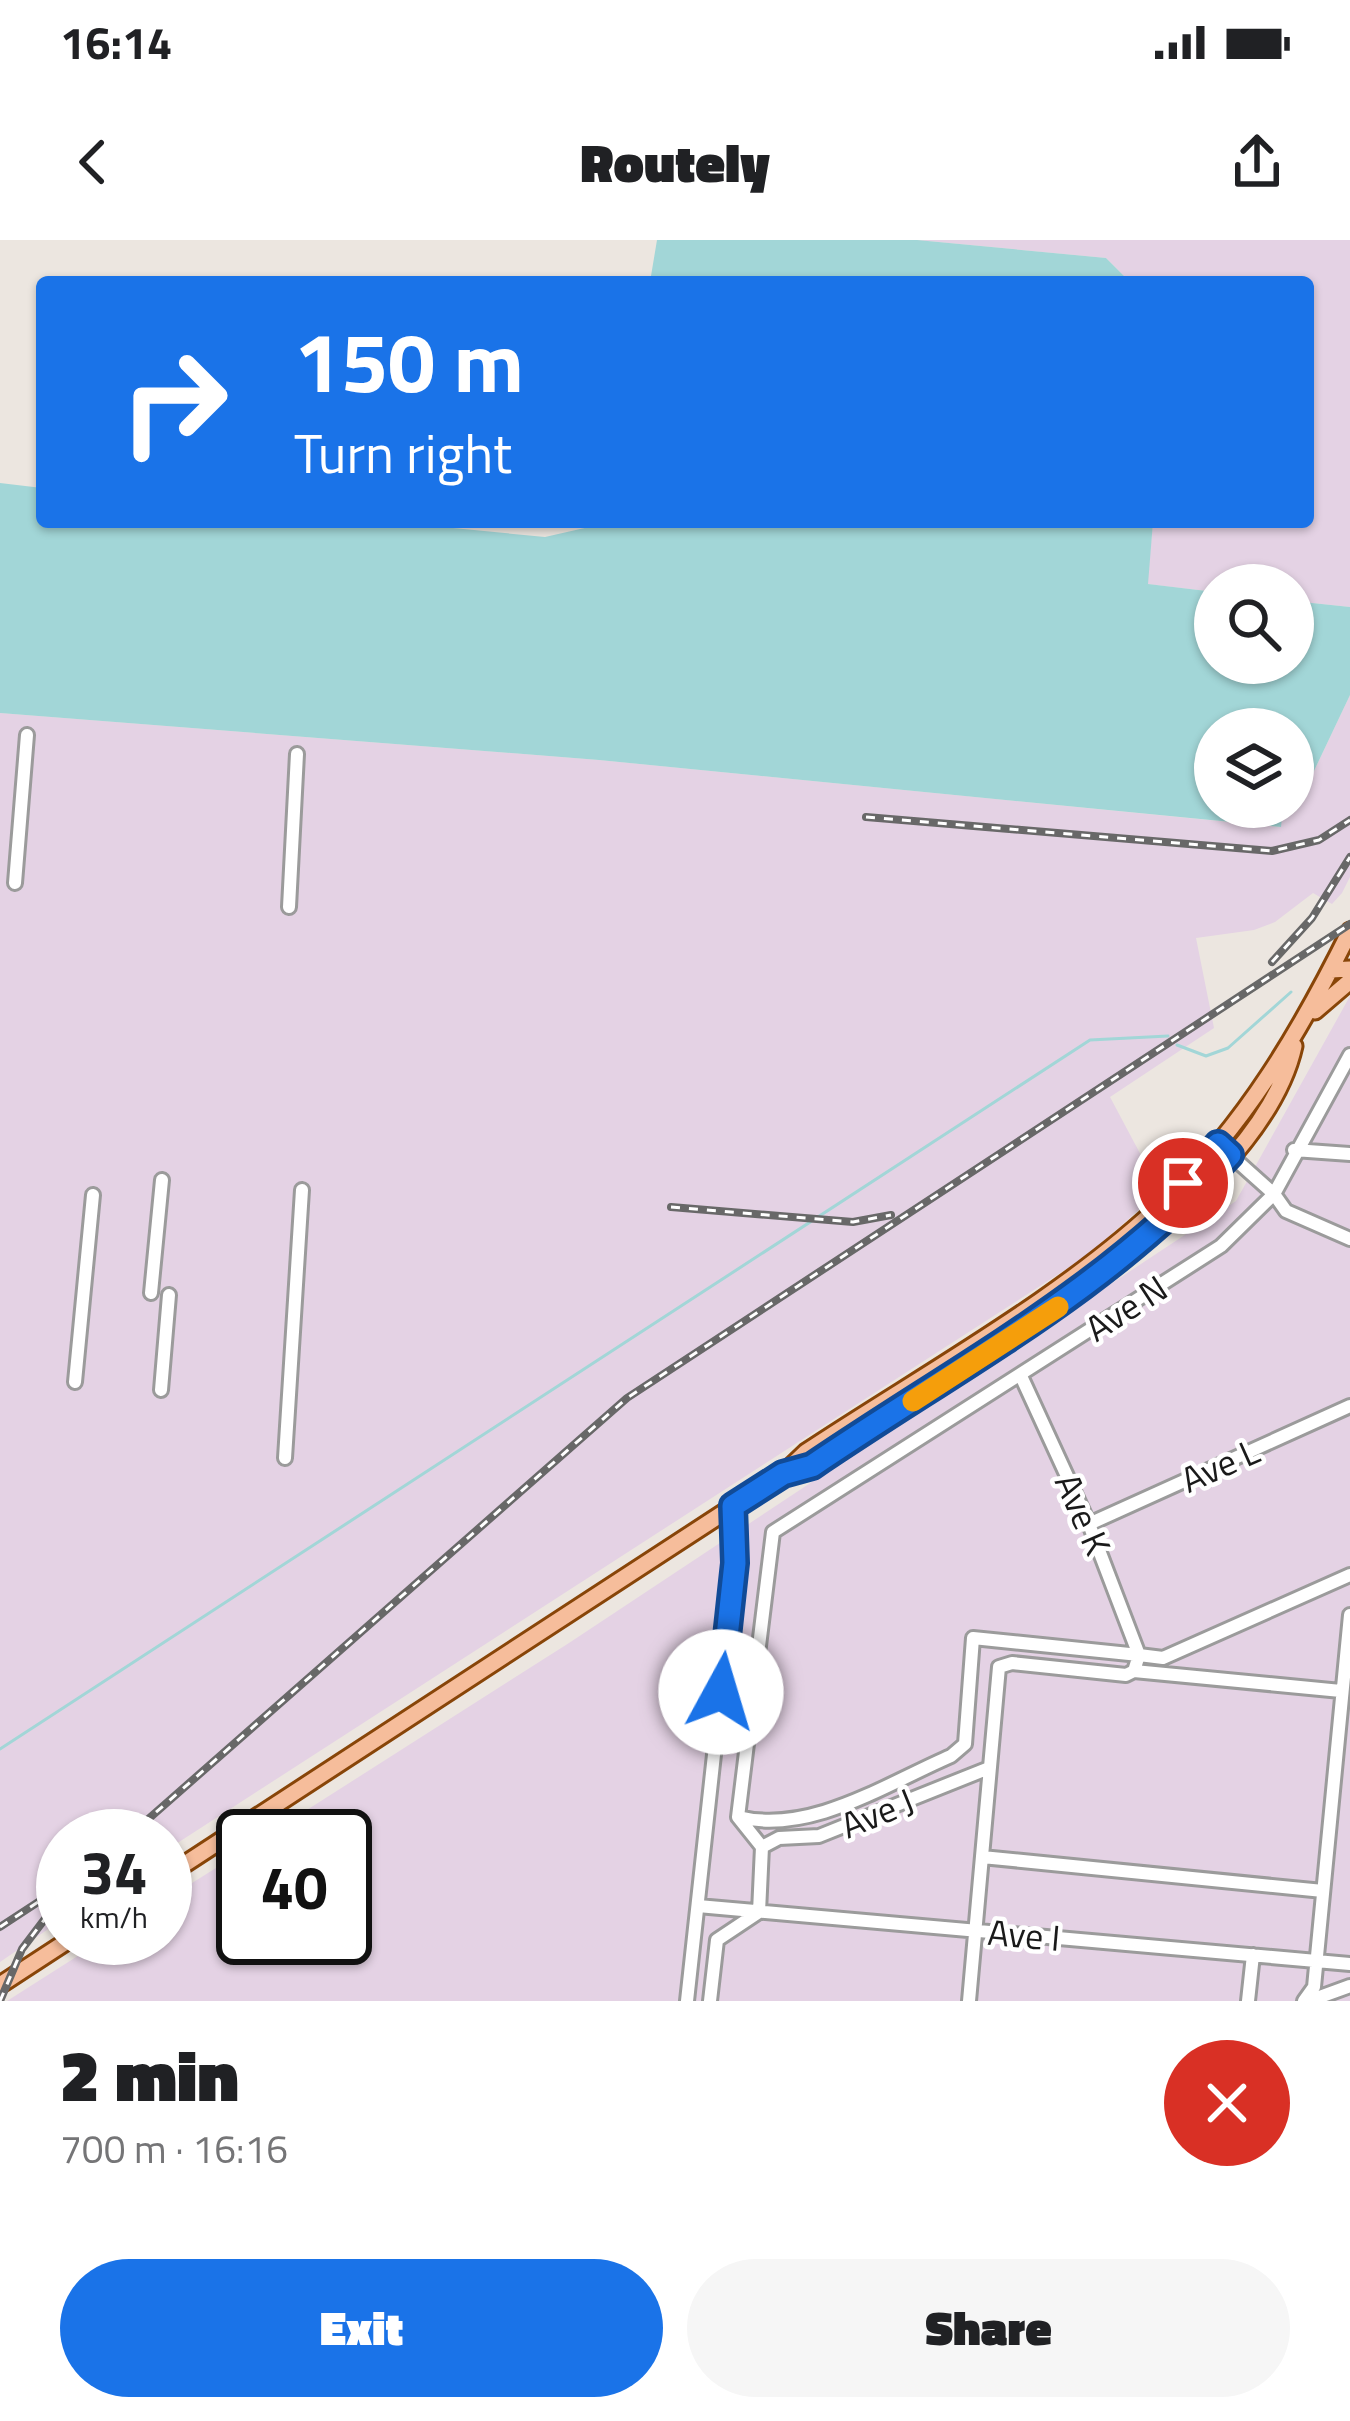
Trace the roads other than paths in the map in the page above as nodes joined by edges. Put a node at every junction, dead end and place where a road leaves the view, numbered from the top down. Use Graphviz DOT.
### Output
graph roads {
  1 [pos="27,735"];
  2 [pos="297,754"];
  3 [pos="16,883"];
  4 [pos="289,907"];
  5 [pos="1350,931"];
  6 [pos="1350,958"];
  7 [pos="1350,969"];
  8 [pos="1331,970"];
  9 [pos="1350,981"];
  10 [pos="1309,1017"];
  11 [pos="1350,1055"];
  12 [pos="1224,1150"];
  13 [pos="1294,1150"];
  14 [pos="1350,1154"];
  15 [pos="162,1180"];
  16 [pos="302,1190"];
  17 [pos="1274,1194"];
  18 [pos="94,1195"];
  19 [pos="1350,1239"];
  20 [pos="151,1293"];
  21 [pos="170,1295"];
  22 [pos="1021,1376"];
  23 [pos="75,1382"];
  24 [pos="161,1390"];
  25 [pos="1350,1406"];
  26 [pos="284,1459"];
  27 [pos="733,1506"];
  28 [pos="1089,1524"];
  29 [pos="1350,1575"];
  30 [pos="1350,1616"];
  31 [pos="1139,1655"];
  32 [pos="1134,1670"];
  33 [pos="1341,1691"];
  34 [pos="1345,1736"];
  35 [pos="989,1768"];
  36 [pos="738,1817"];
  37 [pos="762,1847"];
  38 [pos="982,1857"];
  39 [pos="192,1859"];
  40 [pos="1323,1891"];
  41 [pos="698,1906"];
  42 [pos="759,1912"];
  43 [pos="976,1931"];
  44 [pos="1253,1955"];
  45 [pos="1317,1959"];
  46 [pos="36,1962"];
  47 [pos="1350,1964"];
  48 [pos="0,1985"];
  49 [pos="1350,1986"];
  50 [pos="687,2001"];
  51 [pos="710,2001"];
  52 [pos="969,2001"];
  53 [pos="1248,2001"];
  54 [pos="1307,2001"];
  1 -- 3 [label="street"];
  2 -- 4 [label="street"];
  5 -- 8 [label="main road"];
  6 -- 8 [label="main road"];
  7 -- 8 [label="main road"];
  8 -- 10 [label="main road"];
  9 -- 10 [label="main road"];
  10 -- 12 [label="main road"];
  11 -- 13 [label="street, Ave N"];
  12 -- 17 [label="street"];
  12 -- 27 [label="main road"];
  13 -- 14 [label="street"];
  13 -- 17 [label="street, Ave N"];
  15 -- 20 [label="street"];
  16 -- 26 [label="street"];
  17 -- 19 [label="street"];
  17 -- 22 [label="street, Ave N"];
  18 -- 23 [label="street"];
  21 -- 24 [label="street"];
  22 -- 28 [label="street, Ave K"];
  22 -- 36 [label="street, Ave N"];
  25 -- 28 [label="street, Ave L"];
  27 -- 39 [label="main road"];
  27 -- 41 [label="street"];
  28 -- 31 [label="street, Ave K"];
  29 -- 31 [label="street"];
  30 -- 33 [label="street"];
  31 -- 32 [label="street"];
  31 -- 36 [label="street"];
  32 -- 33 [label="street"];
  32 -- 35 [label="street"];
  33 -- 34 [label="street"];
  34 -- 40 [label="street"];
  35 -- 37 [label="street, Ave J"];
  35 -- 38 [label="street"];
  36 -- 37 [label="street"];
  37 -- 42 [label="street"];
  38 -- 40 [label="street"];
  38 -- 43 [label="street"];
  40 -- 45 [label="street"];
  41 -- 42 [label="street, Ave I"];
  41 -- 50 [label="street"];
  42 -- 43 [label="street, Ave I"];
  42 -- 51 [label="street"];
  43 -- 44 [label="street, Ave I"];
  43 -- 52 [label="street"];
  44 -- 45 [label="street, Ave I"];
  44 -- 53 [label="street"];
  45 -- 47 [label="street, Ave I"];
  45 -- 54 [label="street"];
  46 -- 48 [label="main road"];
  49 -- 54 [label="street"];
}
